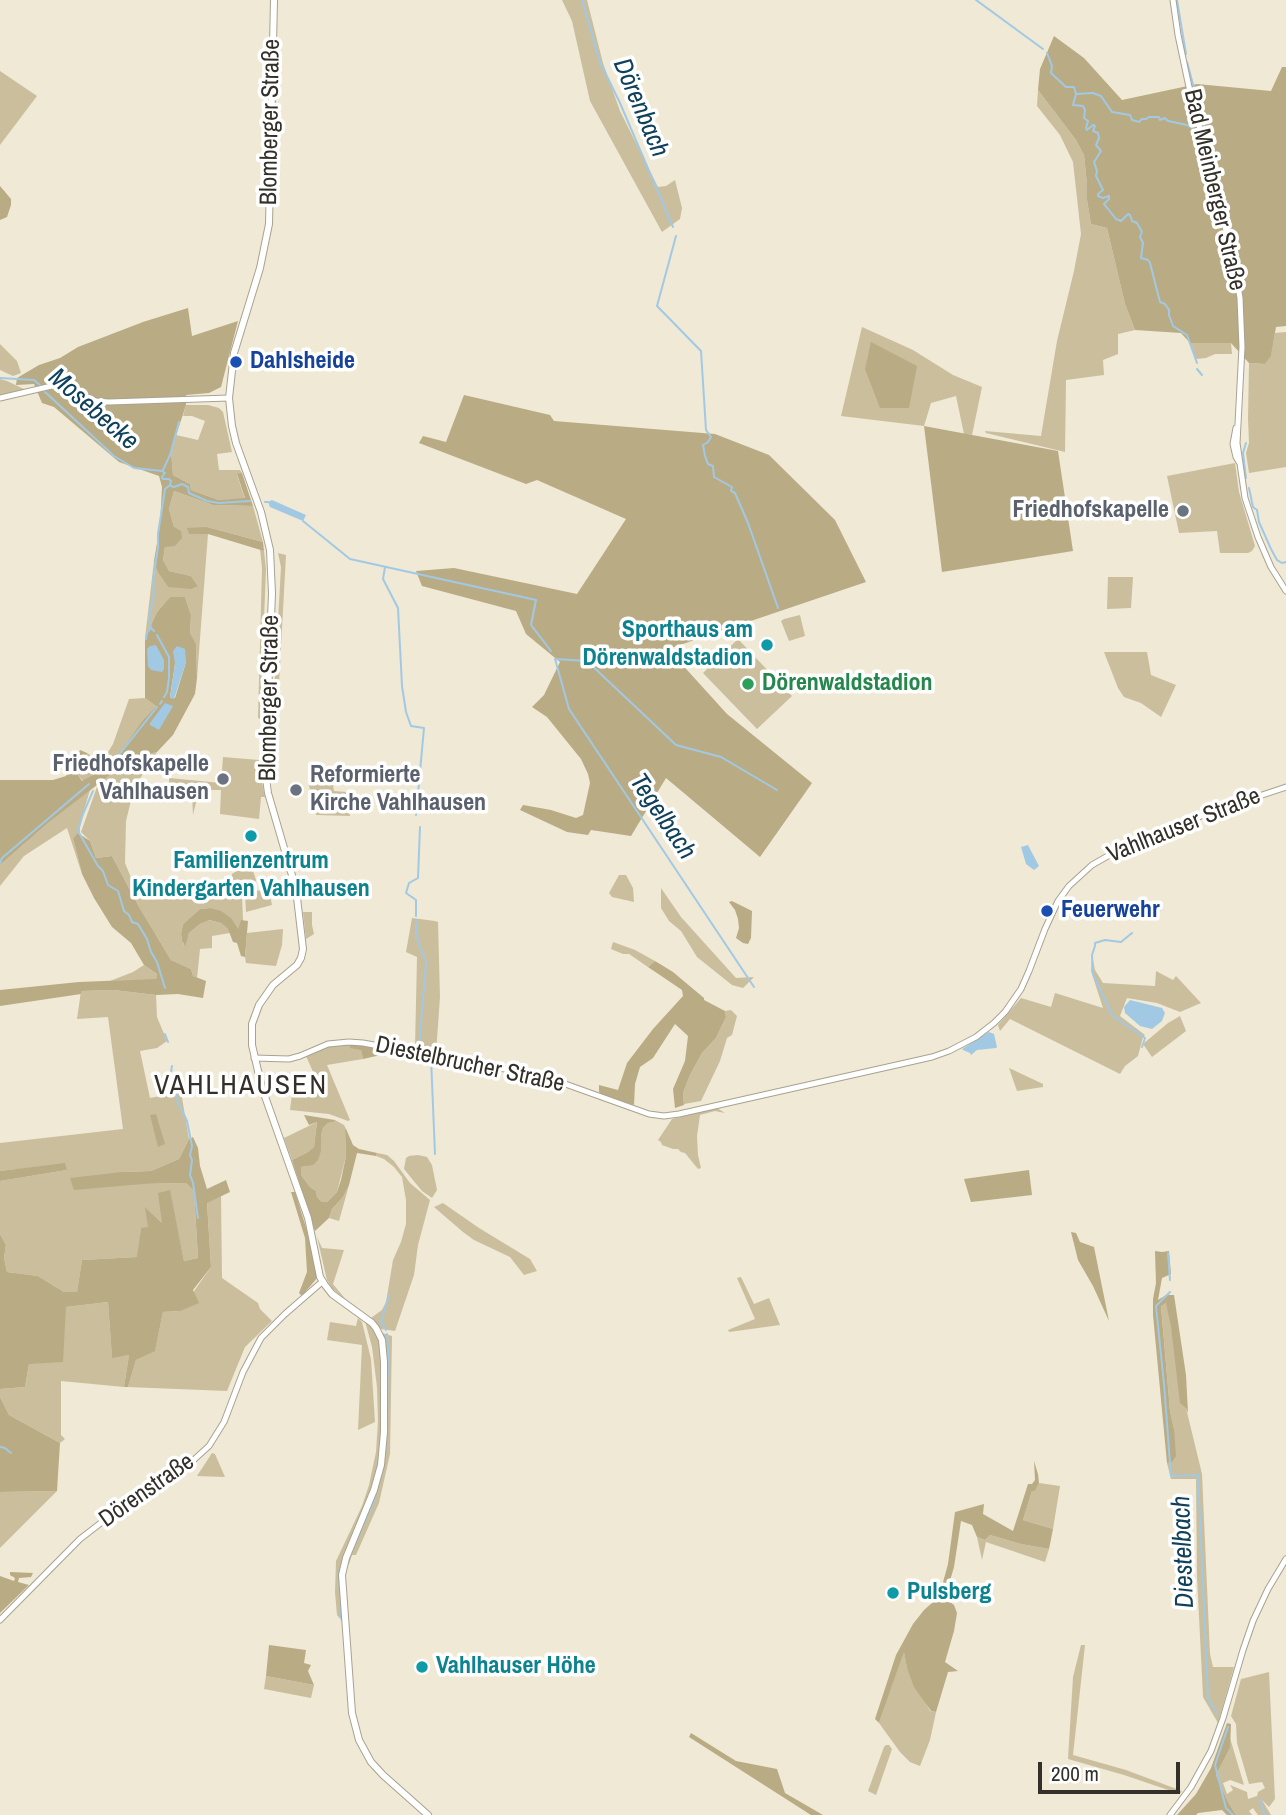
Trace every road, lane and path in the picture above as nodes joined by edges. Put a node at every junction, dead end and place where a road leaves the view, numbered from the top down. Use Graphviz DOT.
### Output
graph roads {
  1 [pos="274,0"];
  2 [pos="1173,0"];
  3 [pos="0,398"];
  4 [pos="229,398"];
  5 [pos="1286,591"];
  6 [pos="1286,786"];
  7 [pos="969,1041"];
  8 [pos="254,1058"];
  9 [pos="323,1282"];
  10 [pos="1286,1559"];
  11 [pos="0,1620"];
  12 [pos="428,1815"];
  13 [pos="1170,1815"];
  1 -- 4 [label="main road, Blomberger Straße"];
  2 -- 5 [label="street, Bad Meinberger Straße"];
  3 -- 4 [label="street"];
  4 -- 8 [label="main road, Blomberger Straße"];
  6 -- 7 [label="street, Vahlhauser Straße"];
  7 -- 8 [label="street, Diestelbrucher Straße"];
  8 -- 9 [label="main road, Blomberger Straße"];
  9 -- 11 [label="street, Dörenstraße"];
  9 -- 12 [label="main road"];
  10 -- 13 [label="street"];
}
